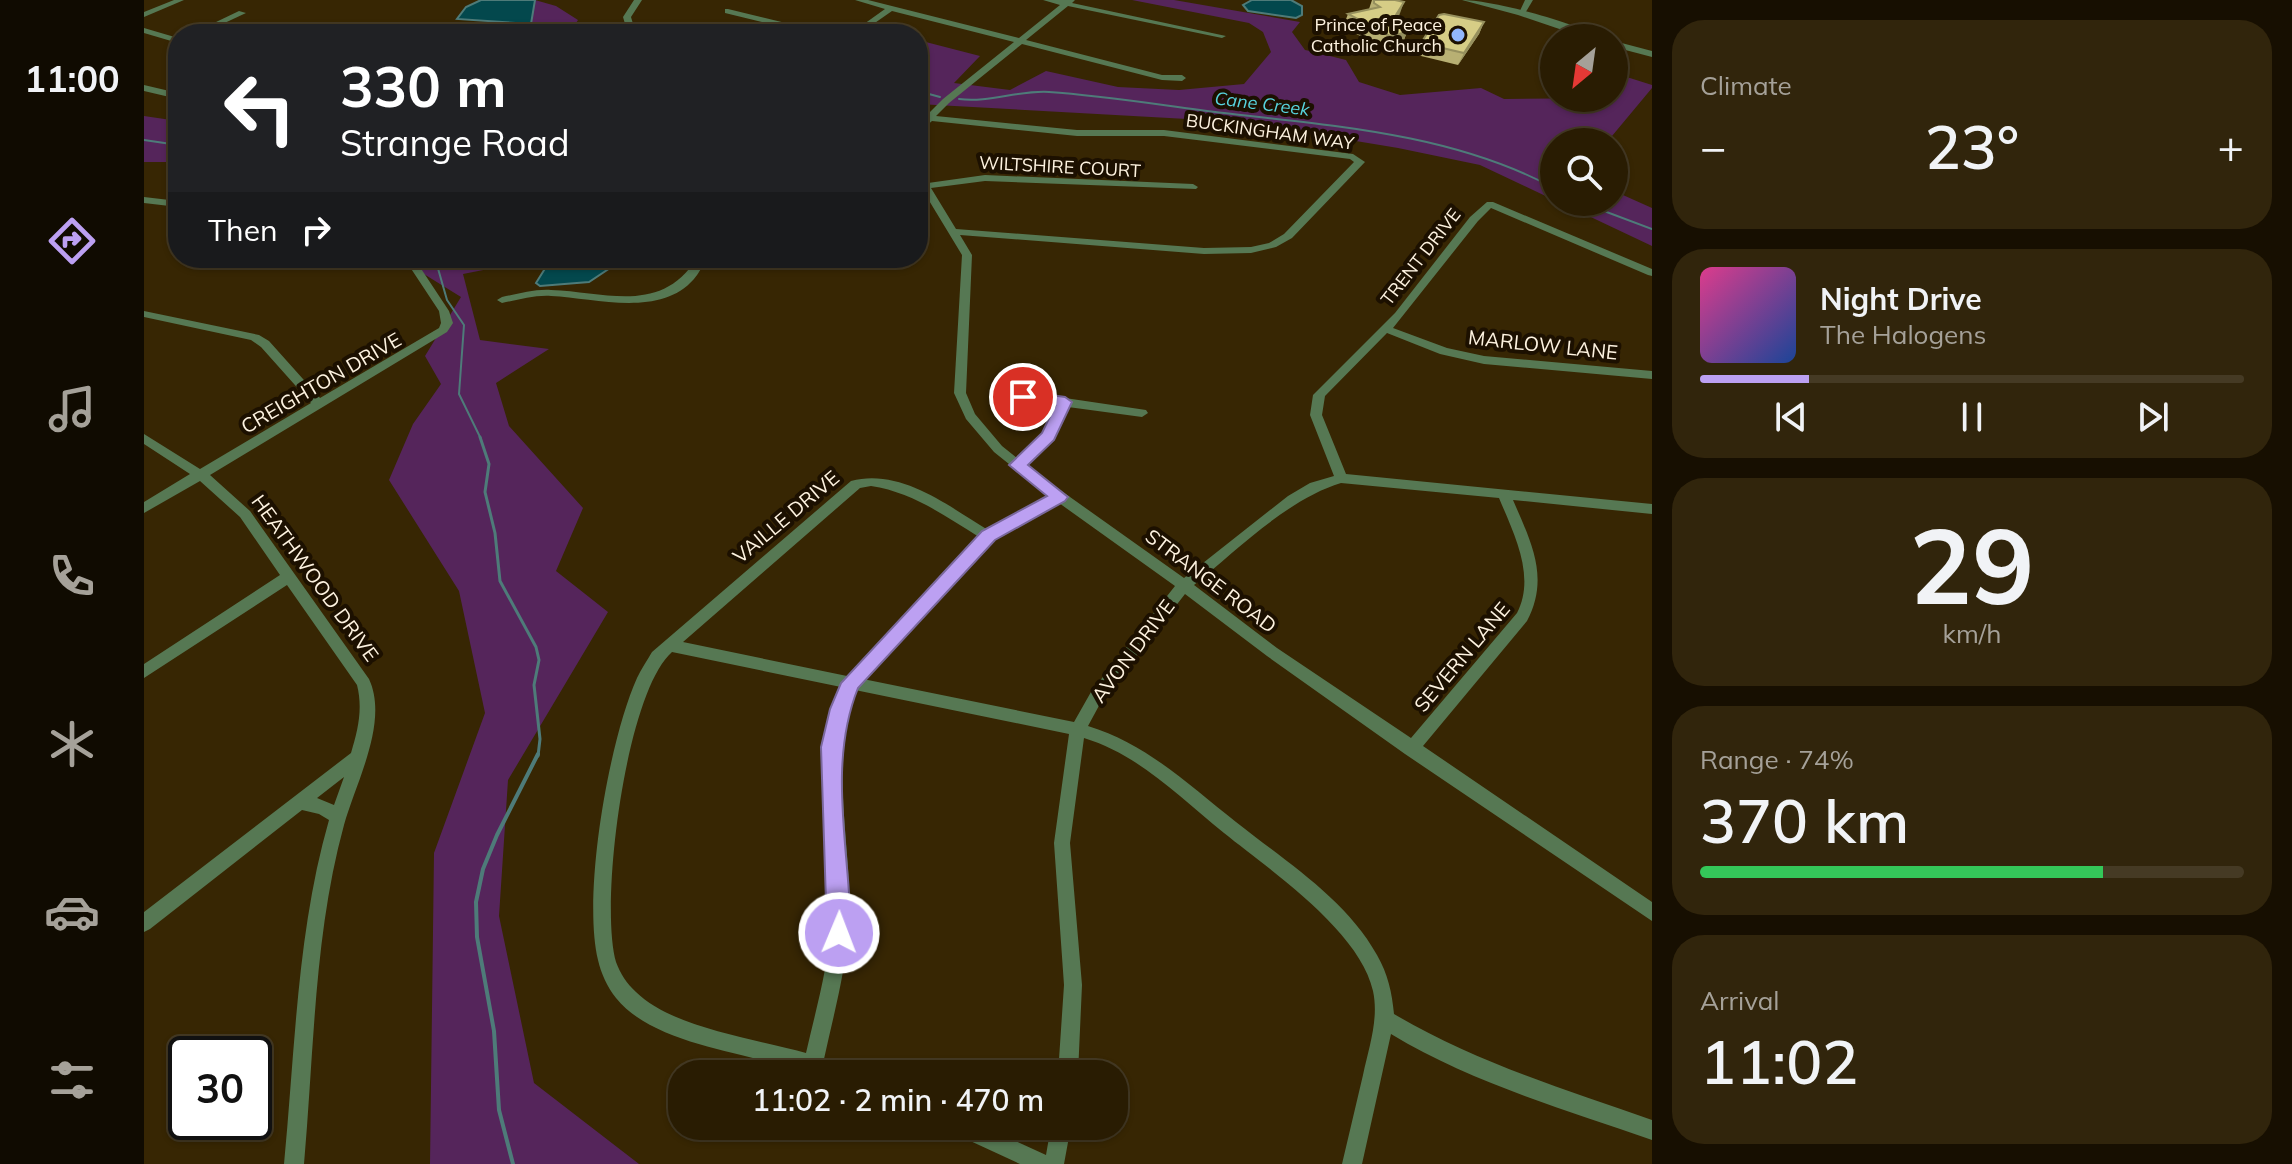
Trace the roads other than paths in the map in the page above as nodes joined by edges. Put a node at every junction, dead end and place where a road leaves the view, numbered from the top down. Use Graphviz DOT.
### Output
graph roads {
  1 [pos="180,0"];
  2 [pos="638,0"];
  3 [pos="859,0"];
  4 [pos="1047,0"];
  5 [pos="1466,0"];
  6 [pos="1529,0"];
  7 [pos="1068,2"];
  8 [pos="891,8"];
  9 [pos="728,11"];
  10 [pos="242,13"];
  11 [pos="1521,13"];
  12 [pos="144,15"];
  13 [pos="217,24"];
  14 [pos="629,24"];
  15 [pos="780,24"];
  16 [pos="868,24"];
  17 [pos="1554,24"];
  18 [pos="144,30"];
  19 [pos="1222,36"];
  20 [pos="168,38"];
  21 [pos="1023,41"];
  22 [pos="1628,48"];
  23 [pos="1652,54"];
  24 [pos="1182,78"];
  25 [pos="144,88"];
  26 [pos="168,94"];
  27 [pos="928,113"];
  28 [pos="928,119"];
  29 [pos="928,182"];
  30 [pos="1193,187"];
  31 [pos="928,193"];
  32 [pos="144,200"];
  33 [pos="168,203"];
  34 [pos="956,232"];
  35 [pos="416,268"];
  36 [pos="697,268"];
  37 [pos="1652,273"];
  38 [pos="502,300"];
  39 [pos="144,314"];
  40 [pos="1386,329"];
  41 [pos="1652,375"];
  42 [pos="1023,397"];
  43 [pos="1065,402"];
  44 [pos="319,405"];
  45 [pos="1142,413"];
  46 [pos="144,438"];
  47 [pos="1017,465"];
  48 [pos="199,475"];
  49 [pos="1341,478"];
  50 [pos="1504,494"];
  51 [pos="1059,497"];
  52 [pos="144,508"];
  53 [pos="1652,509"];
  54 [pos="988,536"];
  55 [pos="288,577"];
  56 [pos="1183,586"];
  57 [pos="669,645"];
  58 [pos="144,672"];
  59 [pos="850,683"];
  60 [pos="1079,727"];
  61 [pos="1411,749"];
  62 [pos="355,759"];
  63 [pos="299,802"];
  64 [pos="338,816"];
  65 [pos="1652,912"];
  66 [pos="144,923"];
  67 [pos="1385,1019"];
  68 [pos="802,1060"];
  69 [pos="814,1060"];
  70 [pos="1069,1060"];
  71 [pos="1652,1130"];
  72 [pos="991,1140"];
  73 [pos="1058,1140"];
  74 [pos="294,1164"];
  75 [pos="1043,1164"];
  76 [pos="1054,1164"];
  77 [pos="1352,1164"];
  1 -- 12 [label="street"];
  2 -- 14 [label="street"];
  3 -- 8 [label="street"];
  4 -- 7 [label="street"];
  5 -- 11 [label="street"];
  6 -- 11 [label="street"];
  7 -- 19 [label="street"];
  7 -- 21 [label="street"];
  8 -- 16 [label="street"];
  8 -- 21 [label="street"];
  9 -- 15 [label="street"];
  10 -- 13 [label="street"];
  11 -- 17 [label="street"];
  18 -- 20 [label="street"];
  21 -- 24 [label="street"];
  21 -- 27 [label="street"];
  22 -- 23 [label="street"];
  25 -- 26 [label="street"];
  28 -- 34 [label="street, BUCKINGHAM WAY"];
  29 -- 30 [label="street, WILTSHIRE COURT"];
  31 -- 34 [label="street, STRANGE ROAD"];
  32 -- 33 [label="street"];
  34 -- 47 [label="street, STRANGE ROAD"];
  35 -- 44 [label="street, CREIGHTON DRIVE"];
  36 -- 38 [label="street"];
  37 -- 40 [label="street, TRENT DRIVE"];
  39 -- 44 [label="street"];
  40 -- 41 [label="street, MARLOW LANE"];
  40 -- 49 [label="street, TRENT DRIVE"];
  42 -- 43 [label="street"];
  43 -- 45 [label="street"];
  43 -- 47 [label="street"];
  44 -- 48 [label="street, CREIGHTON DRIVE"];
  46 -- 48 [label="street, HEATHWOOD DRIVE"];
  47 -- 51 [label="street, STRANGE ROAD"];
  48 -- 52 [label="street, CREIGHTON DRIVE"];
  48 -- 55 [label="street, HEATHWOOD DRIVE"];
  49 -- 50 [label="street, AVON DRIVE"];
  49 -- 56 [label="street, AVON DRIVE"];
  50 -- 53 [label="street, AVON DRIVE"];
  50 -- 61 [label="street, SEVERN LANE"];
  51 -- 54 [label="street"];
  51 -- 56 [label="street, STRANGE ROAD"];
  54 -- 57 [label="street, VAILLE DRIVE"];
  54 -- 59 [label="street"];
  55 -- 58 [label="street"];
  55 -- 62 [label="street, HEATHWOOD DRIVE"];
  56 -- 60 [label="street, AVON DRIVE"];
  56 -- 61 [label="street, STRANGE ROAD"];
  57 -- 59 [label="street"];
  57 -- 68 [label="street, VAILLE DRIVE"];
  59 -- 60 [label="street"];
  59 -- 69 [label="street"];
  60 -- 67 [label="street"];
  60 -- 70 [label="street, AVON DRIVE"];
  61 -- 65 [label="street, STRANGE ROAD"];
  62 -- 63 [label="street"];
  62 -- 64 [label="street, HEATHWOOD DRIVE"];
  63 -- 64 [label="street"];
  63 -- 66 [label="street"];
  64 -- 74 [label="street, HEATHWOOD DRIVE"];
  67 -- 71 [label="street"];
  67 -- 77 [label="street"];
  72 -- 75 [label="street"];
  73 -- 76 [label="street"];
}
